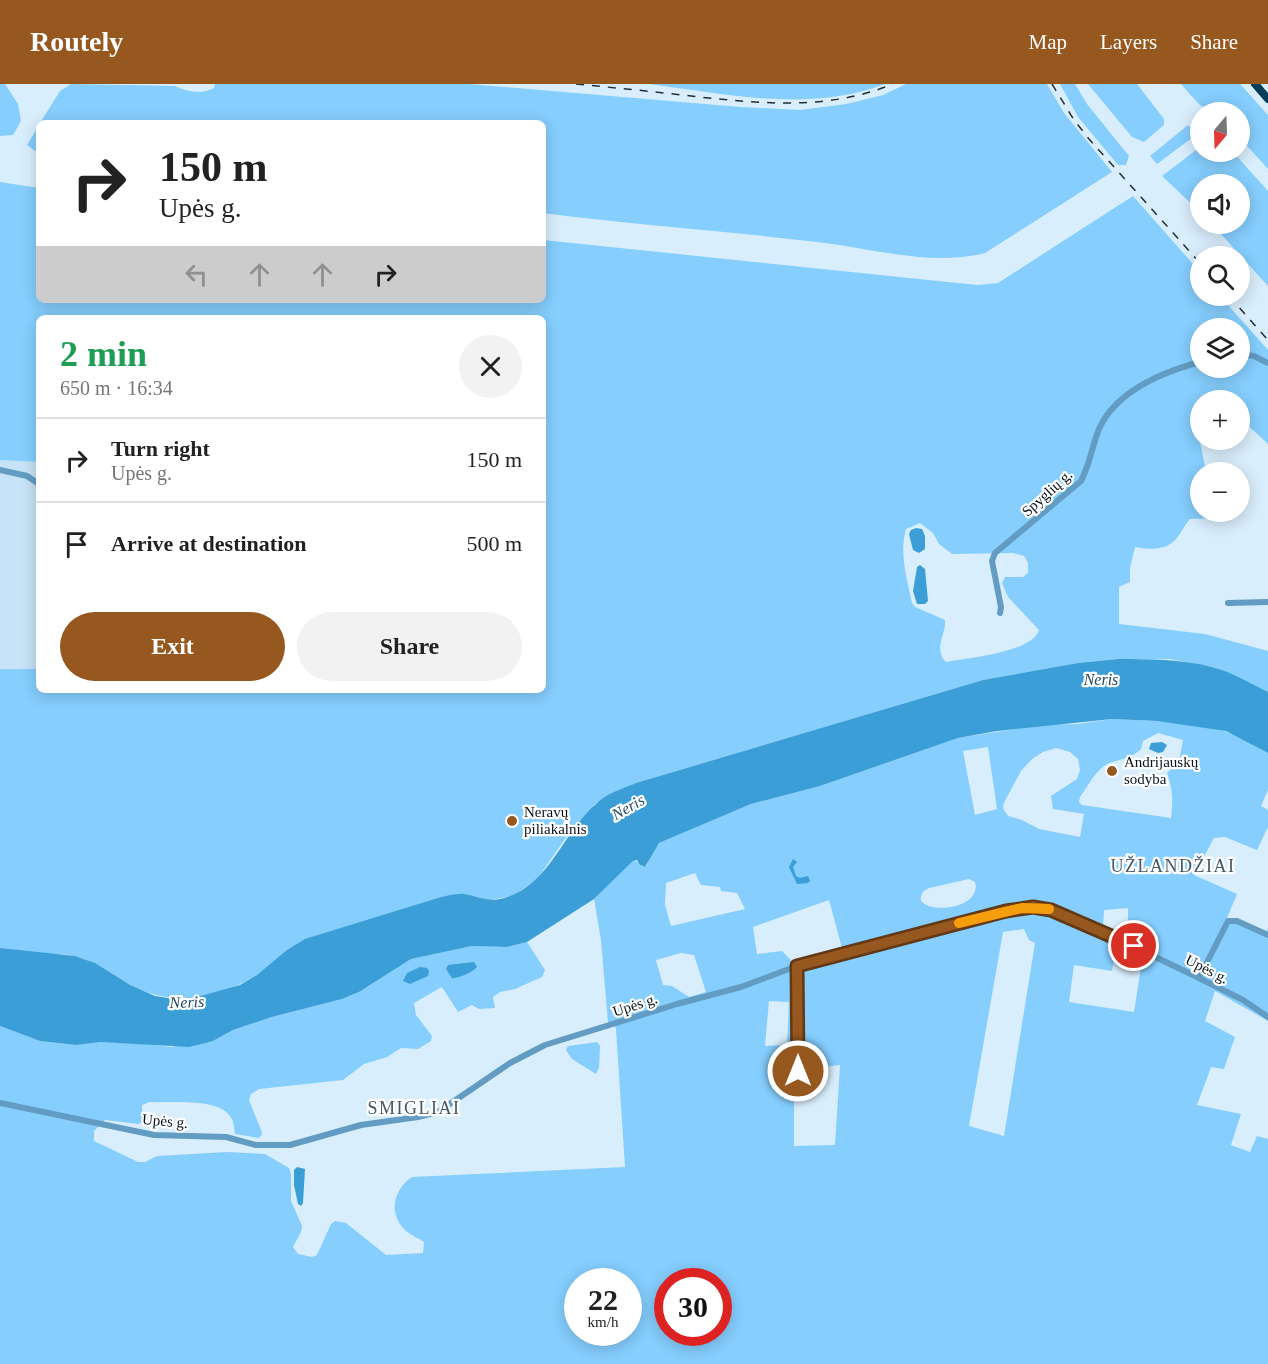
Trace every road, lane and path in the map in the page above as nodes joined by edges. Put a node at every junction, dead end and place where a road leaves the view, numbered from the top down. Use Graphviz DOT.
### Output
graph roads {
  1 [pos="1255,84"];
  2 [pos="1268,99"];
  3 [pos="1250,355"];
  4 [pos="1268,363"];
  5 [pos="1190,365"];
  6 [pos="0,470"];
  7 [pos="36,482"];
  8 [pos="1268,602"];
  9 [pos="1228,603"];
  10 [pos="1000,613"];
  11 [pos="1268,935"];
  12 [pos="797,966"];
  13 [pos="1199,978"];
  14 [pos="1268,1017"];
  15 [pos="798,1071"];
  16 [pos="0,1103"];
  1 -- 2 [label="highway"];
  3 -- 4 [label="street"];
  5 -- 10 [label="street, Spyglių g."];
  6 -- 7 [label="street"];
  8 -- 9 [label="street"];
  11 -- 13 [label="street"];
  12 -- 13 [label="street, Upės g."];
  12 -- 15 [label="street"];
  12 -- 16 [label="street, Upės g."];
  13 -- 14 [label="street, Upės g."];
}
